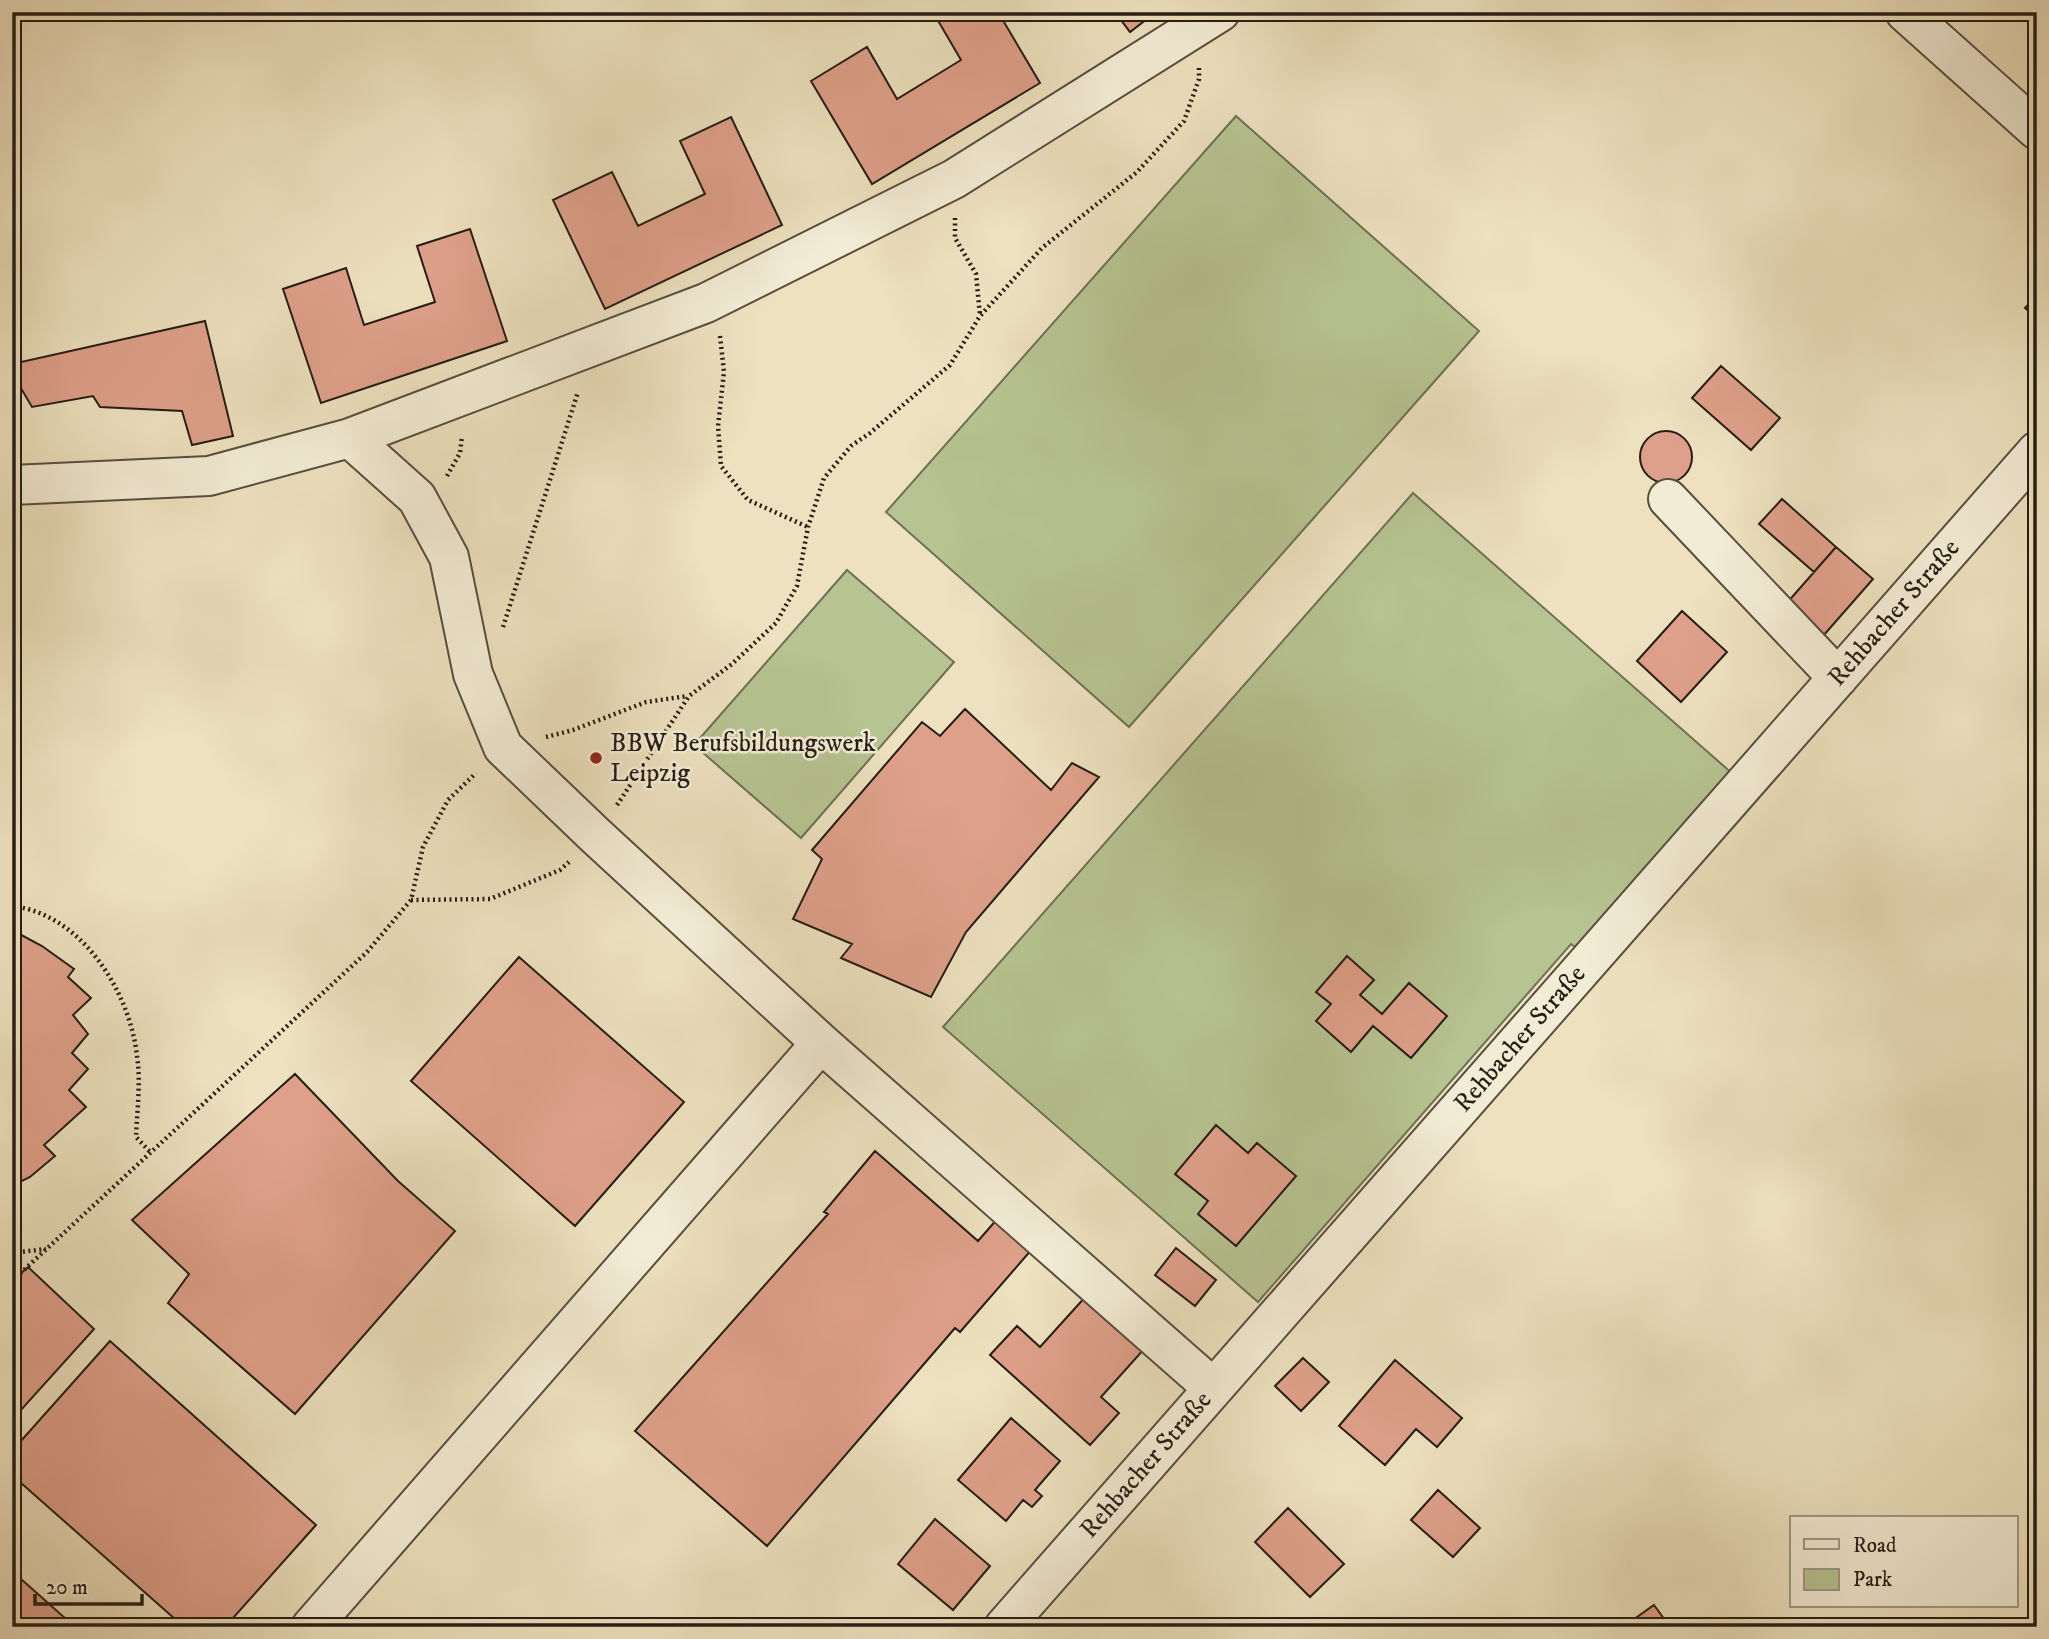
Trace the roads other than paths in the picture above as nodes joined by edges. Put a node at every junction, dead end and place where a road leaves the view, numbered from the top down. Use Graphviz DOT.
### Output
graph roads {
  1 [pos="1905,12"];
  2 [pos="1209,20"];
  3 [pos="2037,130"];
  4 [pos="351,438"];
  5 [pos="2037,451"];
  6 [pos="12,485"];
  7 [pos="1668,499"];
  8 [pos="1838,678"];
  9 [pos="821,1043"];
  10 [pos="1213,1388"];
  11 [pos="312,1627"];
  12 [pos="1004,1627"];
  1 -- 3 [label="street"];
  2 -- 4 [label="street"];
  4 -- 6 [label="street"];
  4 -- 9 [label="street"];
  5 -- 8 [label="street, Rehbacher Straße"];
  7 -- 8 [label="street"];
  8 -- 10 [label="street, Rehbacher Straße"];
  9 -- 10 [label="street"];
  9 -- 11 [label="street"];
  10 -- 12 [label="street, Rehbacher Straße"];
}
